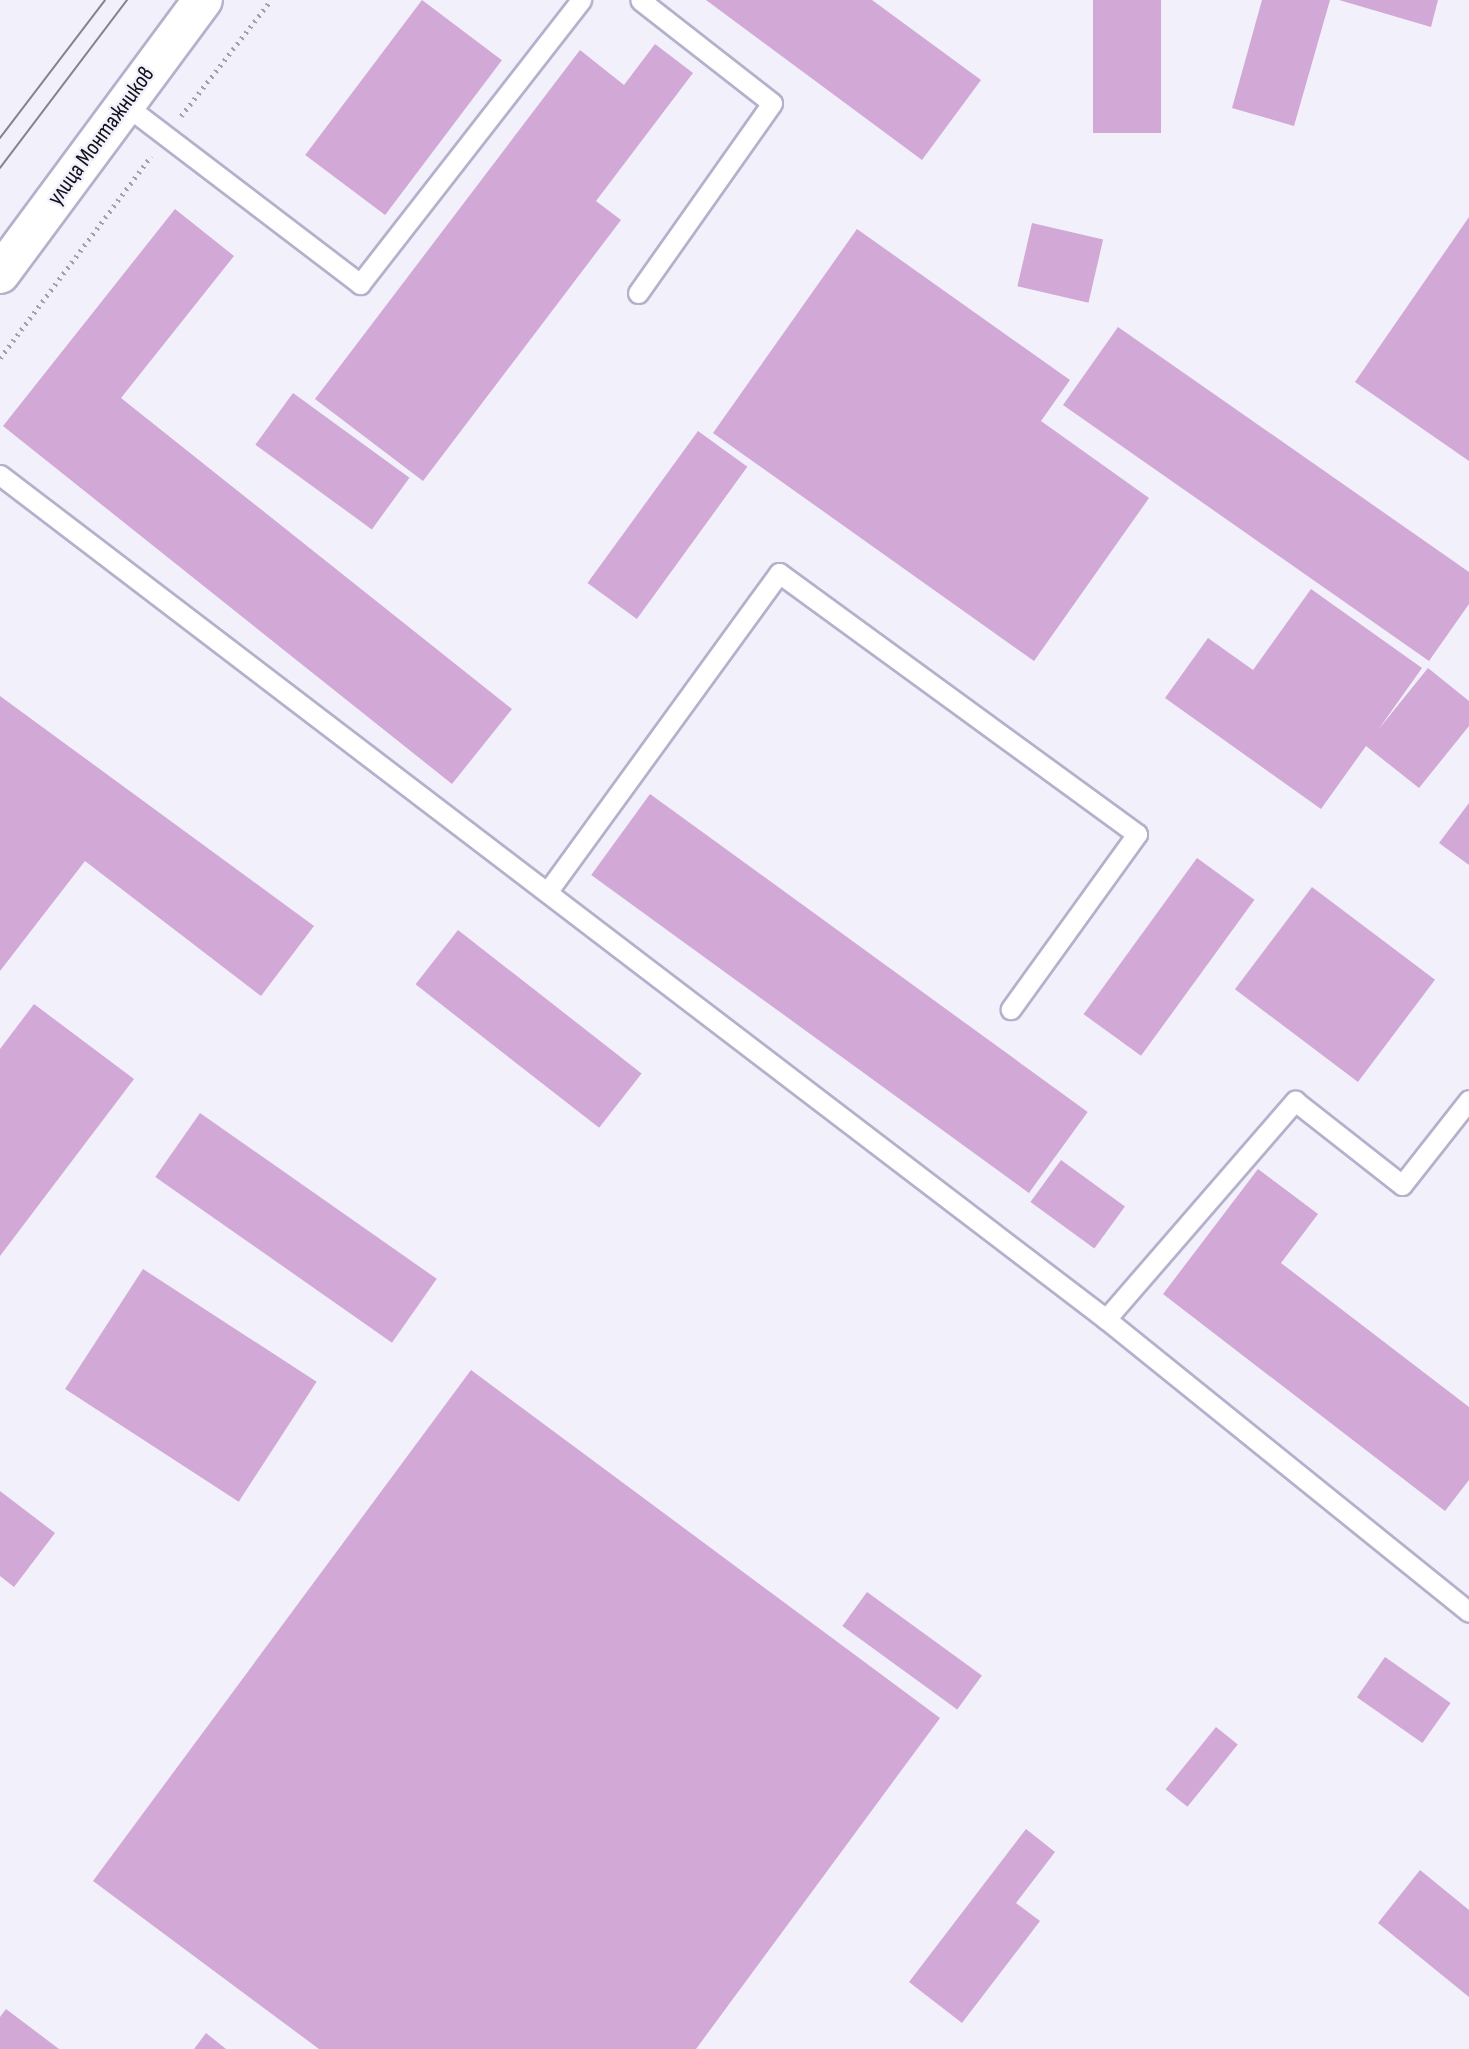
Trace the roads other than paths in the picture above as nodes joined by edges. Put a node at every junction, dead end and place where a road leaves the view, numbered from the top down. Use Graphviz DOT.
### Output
graph roads {
  1 [pos="203,0"];
  2 [pos="581,0"];
  3 [pos="640,0"];
  4 [pos="124,104"];
  5 [pos="0,274"];
  6 [pos="638,293"];
  7 [pos="0,475"];
  8 [pos="548,891"];
  9 [pos="1011,1009"];
  10 [pos="1469,1100"];
  11 [pos="1107,1319"];
  12 [pos="1469,1612"];
  1 -- 4 [label="main road, улица Монтажников"];
  2 -- 4 [label="lane"];
  3 -- 6 [label="lane"];
  4 -- 5 [label="main road, улица Монтажников"];
  7 -- 8 [label="lane"];
  8 -- 9 [label="lane"];
  8 -- 11 [label="lane"];
  10 -- 11 [label="lane"];
  11 -- 12 [label="lane"];
}
